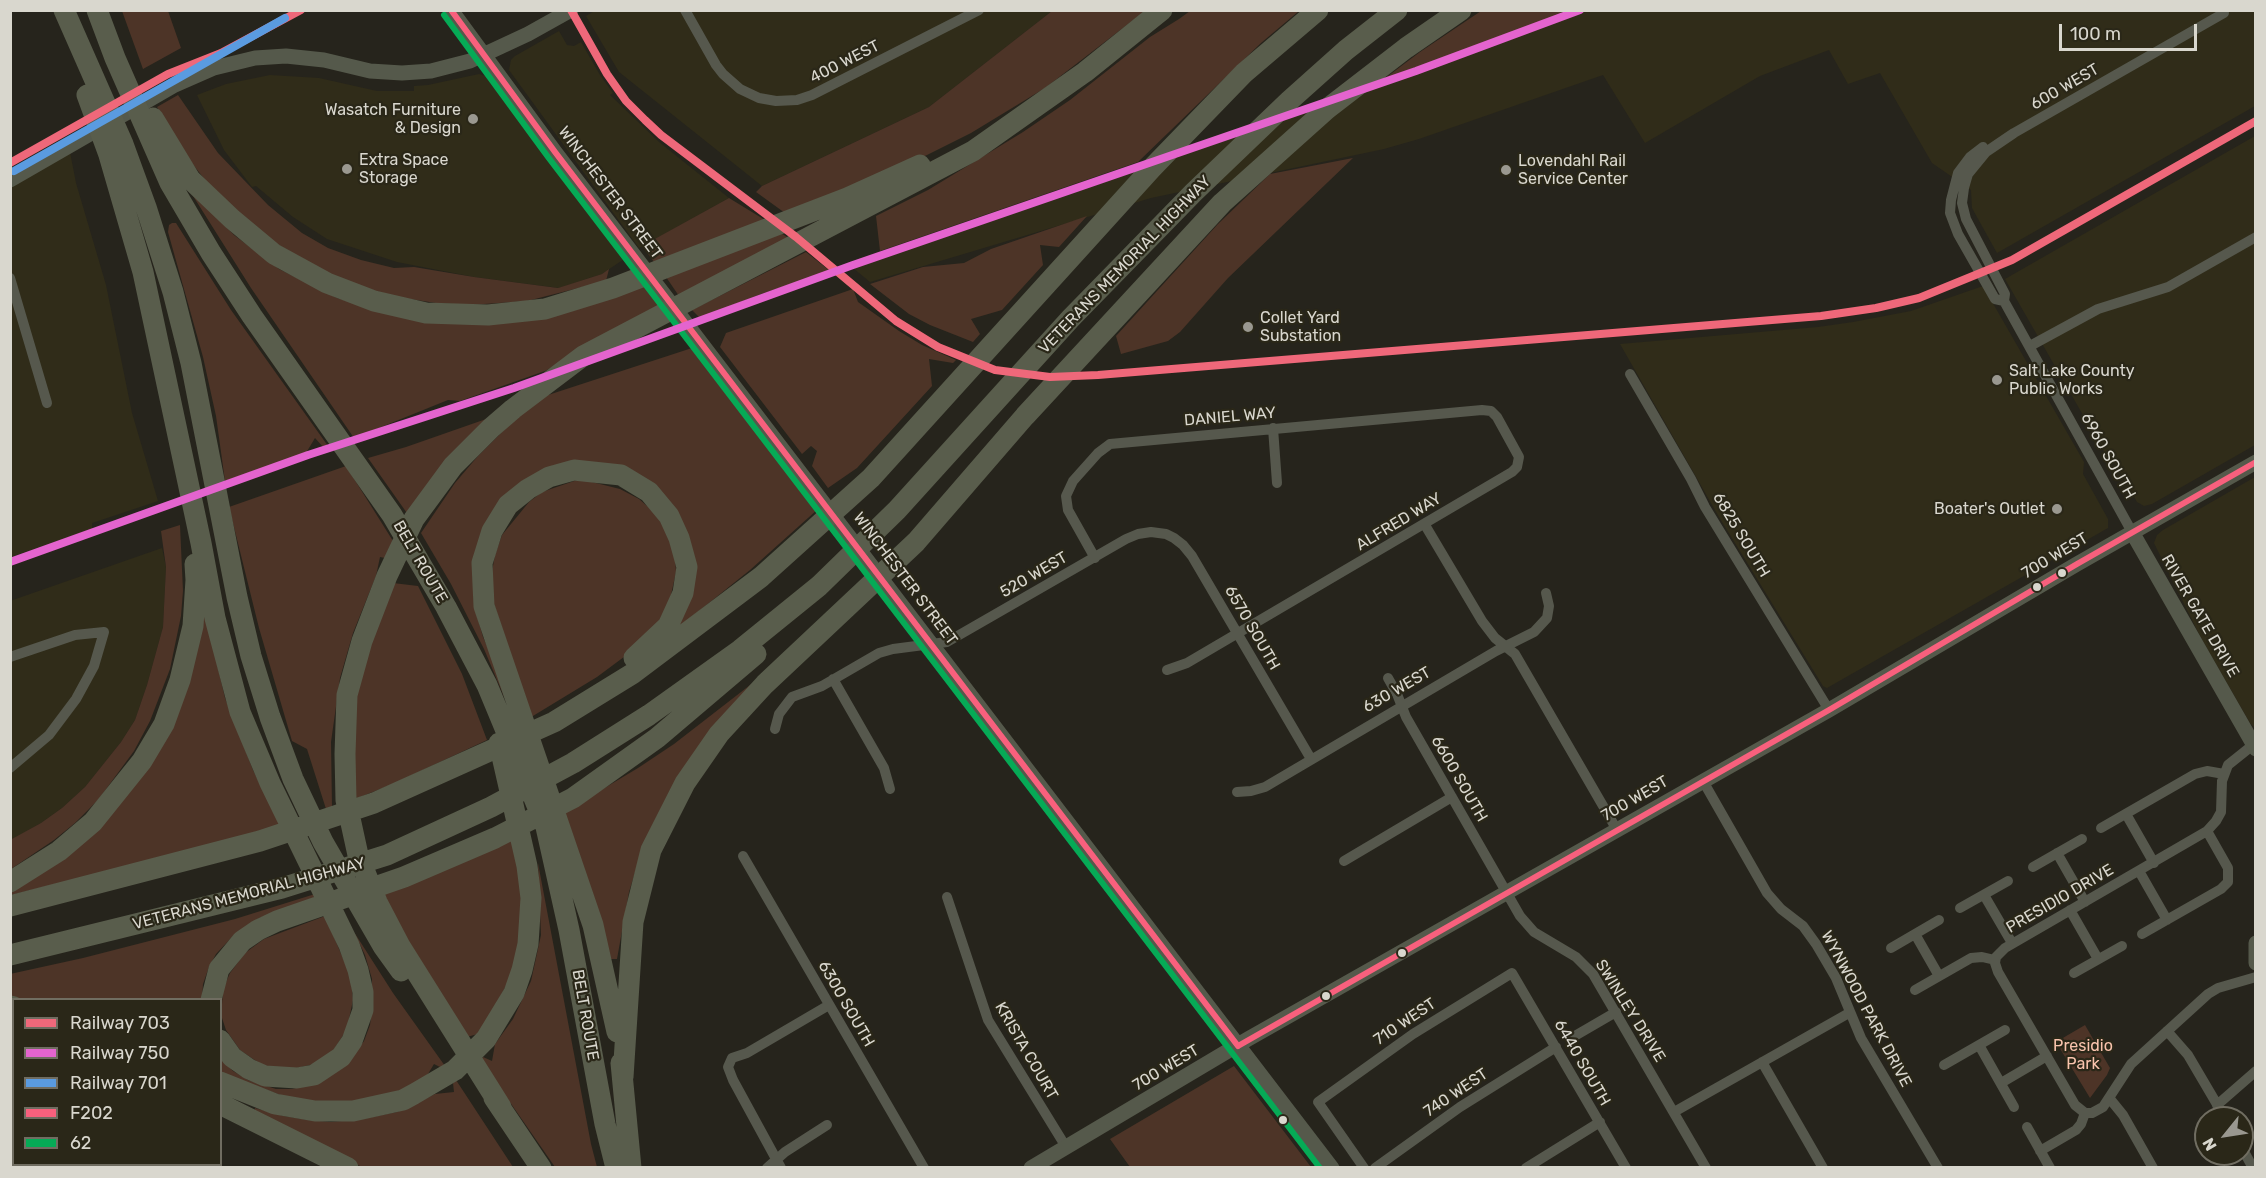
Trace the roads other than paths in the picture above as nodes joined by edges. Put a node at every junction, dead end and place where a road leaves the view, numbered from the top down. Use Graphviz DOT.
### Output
graph roads {
  1 [pos="57,10"];
  2 [pos="64,10"];
  3 [pos="98,10"];
  4 [pos="451,10"];
  5 [pos="571,10"];
  6 [pos="686,10"];
  7 [pos="979,10"];
  8 [pos="1162,10"];
  9 [pos="1318,10"];
  10 [pos="1397,10"];
  11 [pos="1461,10"];
  12 [pos="2224,14"];
  13 [pos="483,55"];
  14 [pos="2014,133"];
  15 [pos="10,180"];
  16 [pos="1951,200"];
  17 [pos="1962,203"];
  18 [pos="851,206"];
  19 [pos="2256,237"];
  20 [pos="1142,246"];
  21 [pos="10,278"];
  22 [pos="2004,301"];
  23 [pos="2030,346"];
  24 [pos="1630,374"];
  25 [pos="46,403"];
  26 [pos="1491,411"];
  27 [pos="1273,428"];
  28 [pos="178,435"];
  29 [pos="2256,462"];
  30 [pos="1277,483"];
  31 [pos="900,514"];
  32 [pos="1425,525"];
  33 [pos="1152,532"];
  34 [pos="2132,532"];
  35 [pos="1095,558"];
  36 [pos="823,589"];
  37 [pos="1546,593"];
  38 [pos="1238,633"];
  39 [pos="931,643"];
  40 [pos="1506,646"];
  41 [pos="10,657"];
  42 [pos="1167,670"];
  43 [pos="1388,678"];
  44 [pos="833,679"];
  45 [pos="487,685"];
  46 [pos="1402,705"];
  47 [pos="1829,710"];
  48 [pos="554,722"];
  49 [pos="775,729"];
  50 [pos="2255,746"];
  51 [pos="1311,759"];
  52 [pos="10,768"];
  53 [pos="2224,774"];
  54 [pos="1703,781"];
  55 [pos="890,789"];
  56 [pos="1237,792"];
  57 [pos="1452,798"];
  58 [pos="2126,814"];
  59 [pos="2101,828"];
  60 [pos="1617,830"];
  61 [pos="2207,831"];
  62 [pos="2082,839"];
  63 [pos="2057,853"];
  64 [pos="743,856"];
  65 [pos="1344,861"];
  66 [pos="2154,862"];
  67 [pos="2033,867"];
  68 [pos="2139,871"];
  69 [pos="2008,881"];
  70 [pos="10,882"];
  71 [pos="1507,893"];
  72 [pos="1984,895"];
  73 [pos="947,897"];
  74 [pos="2085,902"];
  75 [pos="10,906"];
  76 [pos="1960,908"];
  77 [pos="2070,910"];
  78 [pos="1940,920"];
  79 [pos="2167,920"];
  80 [pos="1915,934"];
  81 [pos="2142,934"];
  82 [pos="2256,943"];
  83 [pos="2012,944"];
  84 [pos="2122,946"];
  85 [pos="1891,948"];
  86 [pos="10,955"];
  87 [pos="2098,959"];
  88 [pos="1995,960"];
  89 [pos="2256,963"];
  90 [pos="1512,973"];
  91 [pos="2074,973"];
  92 [pos="1939,976"];
  93 [pos="2256,977"];
  94 [pos="1915,990"];
  95 [pos="211,998"];
  96 [pos="830,1005"];
  97 [pos="1616,1012"];
  98 [pos="1849,1013"];
  99 [pos="2005,1030"];
  100 [pos="2167,1031"];
  101 [pos="1573,1037"];
  102 [pos="222,1043"];
  103 [pos="1978,1045"];
  104 [pos="1238,1046"];
  105 [pos="1556,1047"];
  106 [pos="2047,1056"];
  107 [pos="1762,1062"];
  108 [pos="1944,1065"];
  109 [pos="2256,1071"];
  110 [pos="623,1077"];
  111 [pos="222,1083"];
  112 [pos="2001,1083"];
  113 [pos="2110,1099"];
  114 [pos="222,1105"];
  115 [pos="2217,1105"];
  116 [pos="501,1107"];
  117 [pos="2014,1107"];
  118 [pos="1674,1112"];
  119 [pos="2085,1113"];
  120 [pos="1600,1122"];
  121 [pos="827,1125"];
  122 [pos="2027,1127"];
  123 [pos="1066,1147"];
  124 [pos="2040,1151"];
  125 [pos="779,1164"];
  126 [pos="348,1167"];
  127 [pos="541,1167"];
  128 [pos="616,1167"];
  129 [pos="631,1167"];
  130 [pos="767,1167"];
  131 [pos="924,1167"];
  132 [pos="1032,1167"];
  133 [pos="1332,1167"];
  134 [pos="1362,1167"];
  135 [pos="1375,1167"];
  136 [pos="1526,1167"];
  137 [pos="1626,1167"];
  138 [pos="1706,1167"];
  139 [pos="1823,1167"];
  140 [pos="1938,1167"];
  141 [pos="2050,1167"];
  142 [pos="2153,1167"];
  1 -- 28 [label="highway"];
  2 -- 116 [label="highway"];
  3 -- 18 [label="highway"];
  3 -- 45 [label="highway, BELT ROUTE"];
  4 -- 13 [label="main road, WINCHESTER STREET"];
  5 -- 13 [label="main road"];
  6 -- 7 [label="street, 400 WEST"];
  8 -- 18 [label="highway"];
  9 -- 48 [label="highway"];
  10 -- 20 [label="highway, VETERANS MEMORIAL HIGHWAY"];
  11 -- 110 [label="highway"];
  12 -- 14 [label="street, 600 WEST"];
  13 -- 15 [label="main road"];
  13 -- 39 [label="main road, WINCHESTER STREET"];
  14 -- 16 [label="street, 600 WEST"];
  14 -- 17 [label="street, 600 WEST"];
  16 -- 22 [label="street, 6960 SOUTH"];
  17 -- 22 [label="street, 6960 SOUTH"];
  18 -- 116 [label="highway"];
  19 -- 23 [label="street"];
  20 -- 31 [label="highway, VETERANS MEMORIAL HIGHWAY"];
  20 -- 31 [label="highway"];
  21 -- 25 [label="street"];
  22 -- 23 [label="street, 6960 SOUTH"];
  23 -- 34 [label="street, 6960 SOUTH"];
  24 -- 47 [label="street, 6825 SOUTH"];
  26 -- 27 [label="street, DANIEL WAY"];
  26 -- 32 [label="street, ALFRED WAY"];
  27 -- 30 [label="street"];
  27 -- 35 [label="street, DANIEL WAY"];
  28 -- 70 [label="highway"];
  28 -- 102 [label="highway"];
  29 -- 34 [label="main road, 700 WEST"];
  31 -- 36 [label="highway, VETERANS MEMORIAL HIGHWAY"];
  32 -- 38 [label="street, ALFRED WAY"];
  32 -- 40 [label="street"];
  33 -- 35 [label="street, 520 WEST"];
  33 -- 38 [label="street, 6570 SOUTH"];
  34 -- 47 [label="main road, 700 WEST"];
  34 -- 50 [label="main road, RIVER GATE DRIVE"];
  35 -- 39 [label="street, 520 WEST"];
  36 -- 86 [label="highway, VETERANS MEMORIAL HIGHWAY"];
  36 -- 95 [label="highway"];
  37 -- 40 [label="street, 630 WEST"];
  38 -- 42 [label="street, ALFRED WAY"];
  38 -- 51 [label="street, 6570 SOUTH"];
  39 -- 44 [label="street, 520 WEST"];
  39 -- 104 [label="main road, WINCHESTER STREET"];
  40 -- 46 [label="street, 630 WEST"];
  40 -- 60 [label="street"];
  41 -- 52 [label="street"];
  43 -- 46 [label="street, 6600 SOUTH"];
  44 -- 49 [label="street, 520 WEST"];
  44 -- 55 [label="street"];
  45 -- 111 [label="highway"];
  45 -- 128 [label="highway, BELT ROUTE"];
  46 -- 51 [label="street, 630 WEST"];
  46 -- 57 [label="street, 6600 SOUTH"];
  47 -- 54 [label="main road, 700 WEST"];
  48 -- 75 [label="highway"];
  48 -- 110 [label="highway"];
  50 -- 53 [label="street"];
  51 -- 56 [label="street, 630 WEST"];
  53 -- 58 [label="street"];
  53 -- 61 [label="street, PRESIDIO DRIVE"];
  54 -- 60 [label="main road, 700 WEST"];
  54 -- 98 [label="street, WYNWOOD PARK DRIVE"];
  57 -- 65 [label="street"];
  57 -- 71 [label="street, 6600 SOUTH"];
  58 -- 59 [label="street"];
  58 -- 66 [label="street"];
  60 -- 71 [label="main road, 700 WEST"];
  61 -- 66 [label="street, PRESIDIO DRIVE"];
  61 -- 79 [label="street"];
  62 -- 63 [label="street"];
  63 -- 67 [label="street"];
  63 -- 74 [label="street"];
  64 -- 96 [label="street, 6300 SOUTH"];
  66 -- 68 [label="street, PRESIDIO DRIVE"];
  68 -- 74 [label="street, PRESIDIO DRIVE"];
  68 -- 79 [label="street"];
  69 -- 72 [label="street"];
  71 -- 97 [label="street, SWINLEY DRIVE"];
  71 -- 104 [label="main road, 700 WEST"];
  72 -- 76 [label="street"];
  72 -- 83 [label="street"];
  73 -- 123 [label="street, KRISTA COURT"];
  74 -- 77 [label="street, PRESIDIO DRIVE"];
  77 -- 83 [label="street, PRESIDIO DRIVE"];
  77 -- 87 [label="street"];
  78 -- 80 [label="street"];
  79 -- 81 [label="street"];
  80 -- 85 [label="street"];
  80 -- 92 [label="street"];
  82 -- 89 [label="main road"];
  83 -- 88 [label="street, PRESIDIO DRIVE"];
  84 -- 87 [label="street"];
  87 -- 91 [label="street"];
  88 -- 92 [label="street"];
  88 -- 106 [label="street"];
  90 -- 105 [label="street, 6440 SOUTH"];
  90 -- 134 [label="street, 710 WEST"];
  92 -- 94 [label="street"];
  93 -- 100 [label="street"];
  96 -- 125 [label="street"];
  96 -- 131 [label="street, 6300 SOUTH"];
  97 -- 101 [label="street"];
  97 -- 118 [label="street, SWINLEY DRIVE"];
  98 -- 107 [label="street"];
  98 -- 140 [label="street, WYNWOOD PARK DRIVE"];
  99 -- 103 [label="street"];
  100 -- 113 [label="street"];
  100 -- 115 [label="street"];
  103 -- 108 [label="street"];
  103 -- 112 [label="street"];
  104 -- 123 [label="main road, 700 WEST"];
  104 -- 133 [label="main road, WINCHESTER STREET"];
  105 -- 120 [label="street, 6440 SOUTH"];
  105 -- 135 [label="street, 740 WEST"];
  106 -- 112 [label="street"];
  106 -- 119 [label="street"];
  107 -- 118 [label="street"];
  107 -- 139 [label="street"];
  109 -- 115 [label="street"];
  110 -- 129 [label="highway"];
  112 -- 117 [label="street"];
  113 -- 119 [label="street"];
  113 -- 142 [label="street"];
  114 -- 126 [label="highway"];
  116 -- 127 [label="highway"];
  118 -- 138 [label="street, SWINLEY DRIVE"];
  119 -- 124 [label="street"];
  120 -- 136 [label="street"];
  120 -- 137 [label="street, 6440 SOUTH"];
  121 -- 125 [label="street"];
  122 -- 124 [label="street"];
  123 -- 132 [label="main road, 700 WEST"];
  124 -- 141 [label="street"];
  125 -- 130 [label="street"];
}
